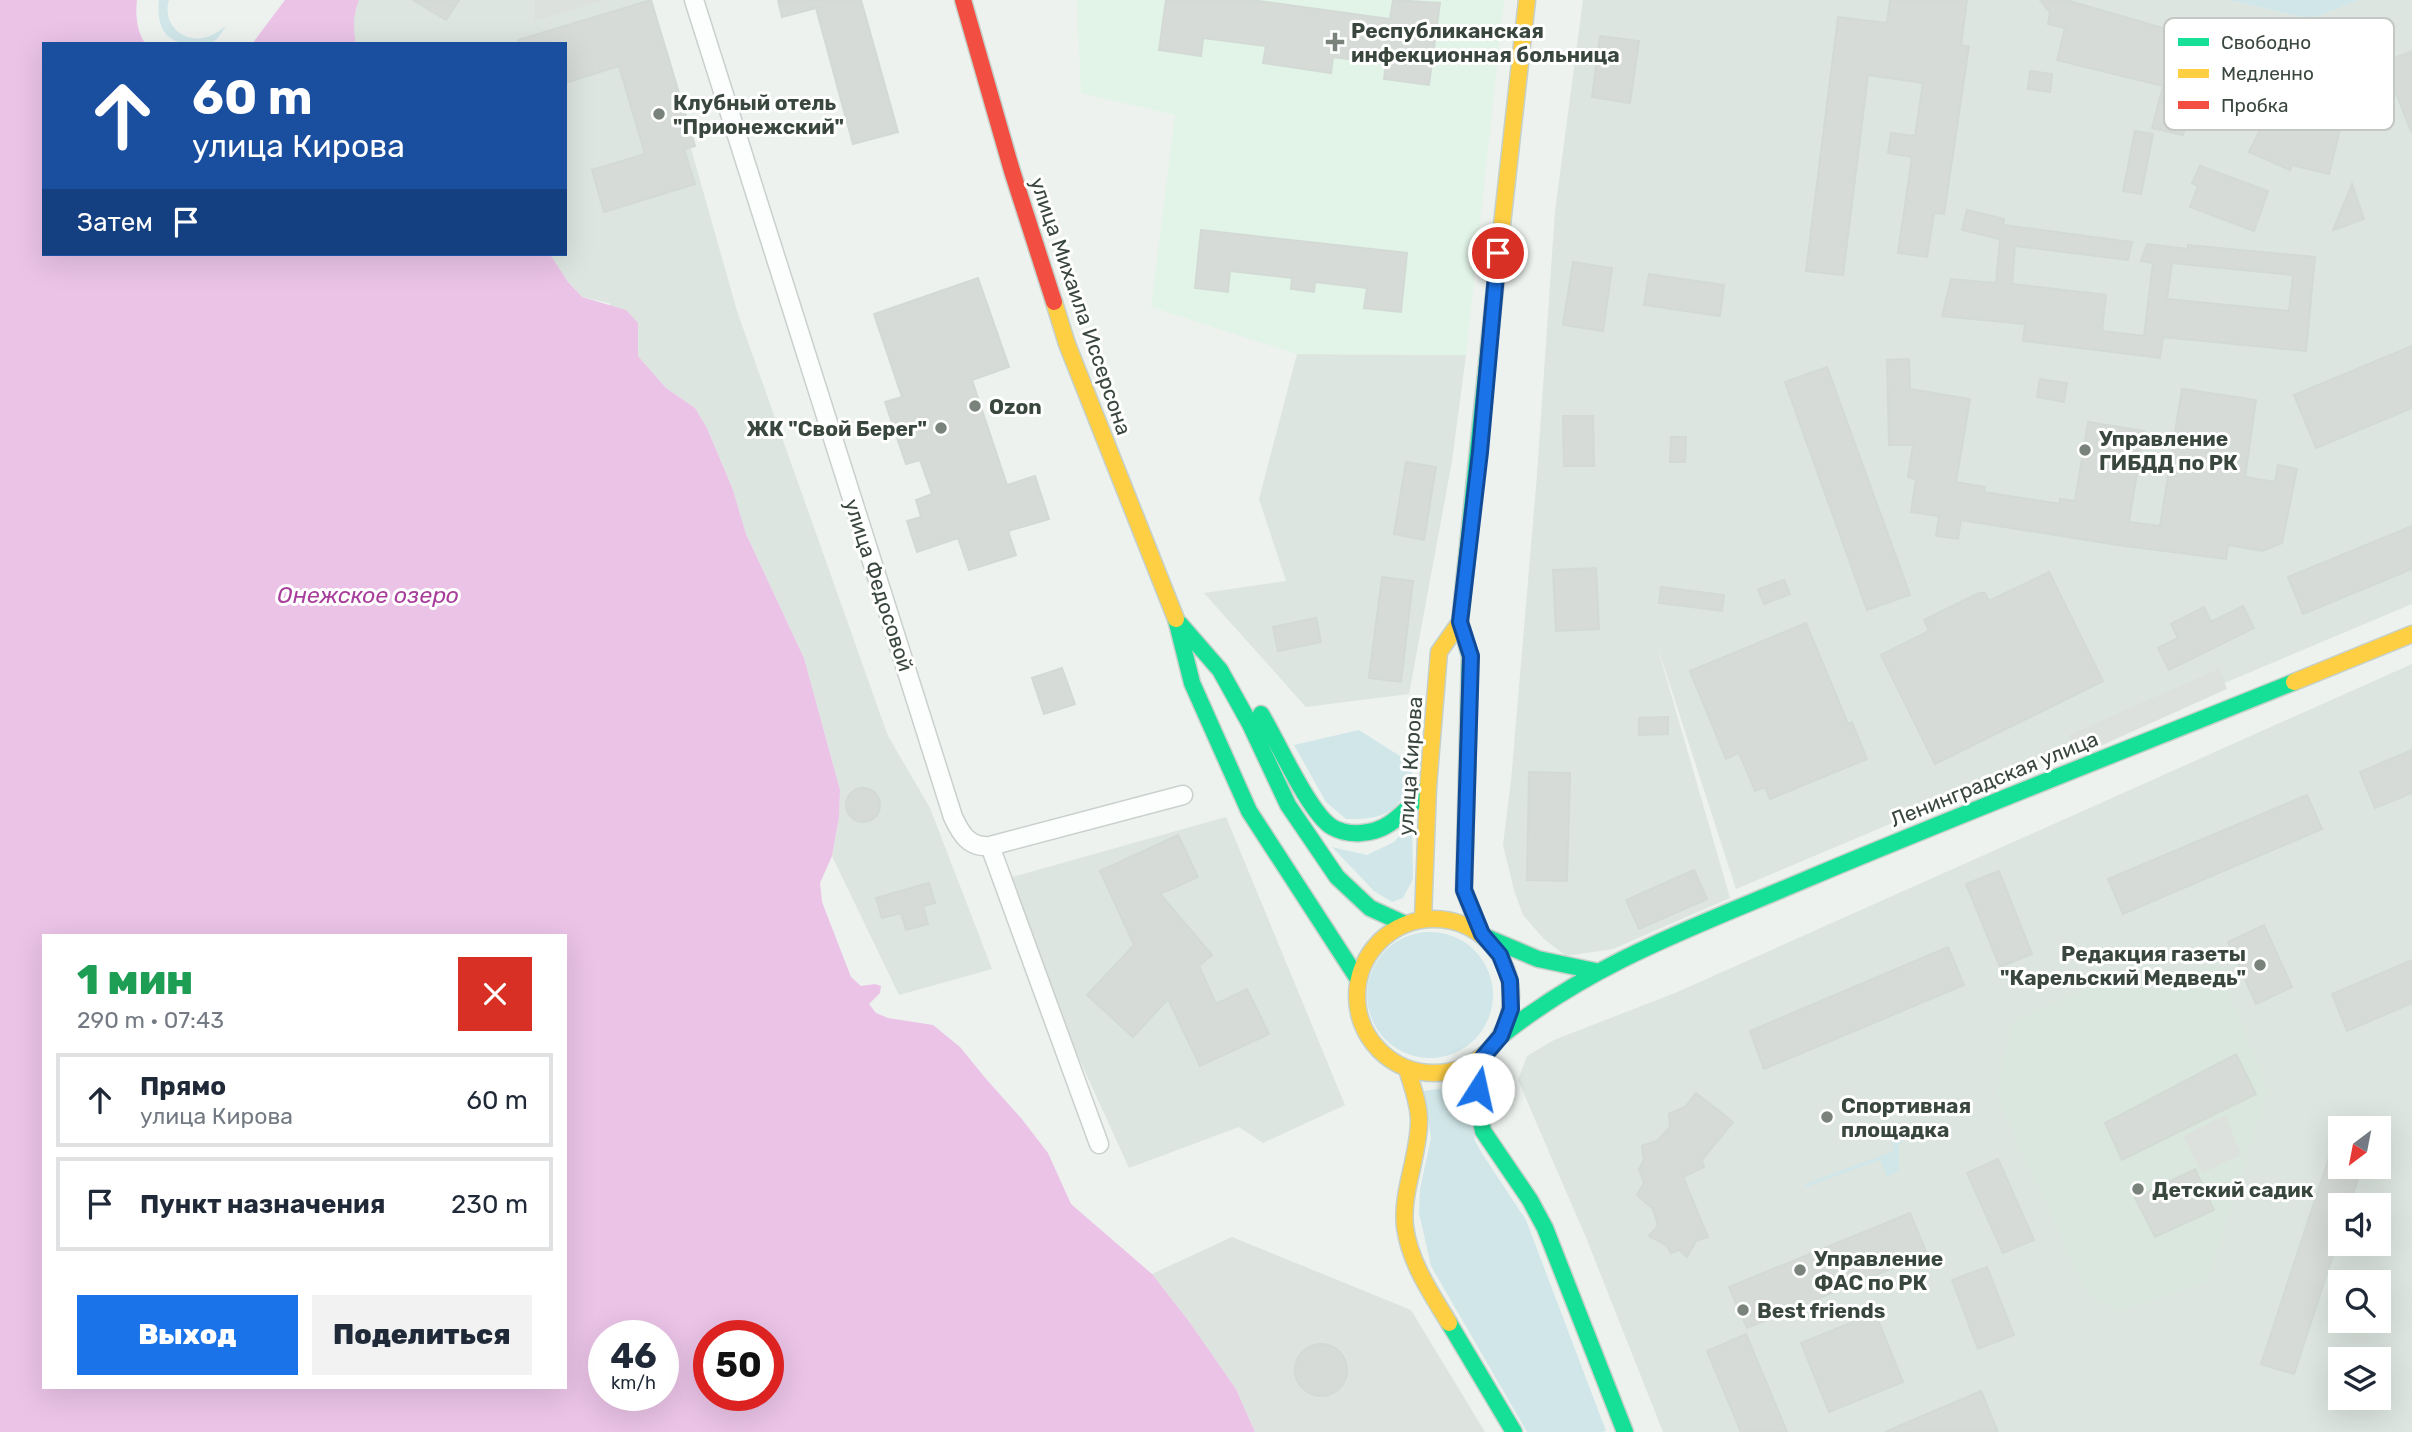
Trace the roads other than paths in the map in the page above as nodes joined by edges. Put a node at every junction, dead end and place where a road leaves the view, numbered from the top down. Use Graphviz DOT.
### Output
graph roads {
  1 [pos="694,0"];
  2 [pos="963,0"];
  3 [pos="1527,0"];
  4 [pos="1177,621"];
  5 [pos="1460,622"];
  6 [pos="2412,634"];
  7 [pos="1220,670"];
  8 [pos="1428,787"];
  9 [pos="1183,795"];
  10 [pos="990,846"];
  11 [pos="1423,919"];
  12 [pos="1405,924"];
  13 [pos="1482,934"];
  14 [pos="1595,971"];
  15 [pos="1358,979"];
  16 [pos="1501,1036"];
  17 [pos="1483,1057"];
  18 [pos="1407,1069"];
  19 [pos="1098,1144"];
  20 [pos="1514,1432"];
  21 [pos="1625,1432"];
  1 -- 10 [label="street, улица Федосовой"];
  2 -- 4 [label="main road, улица Михаила Иссерсона"];
  3 -- 5 [label="main road, улица Кирова"];
  4 -- 7 [label="main road, улица Михаила Иссерсона"];
  4 -- 15 [label="main road, улица Михаила Иссерсона"];
  5 -- 8 [label="main road, улица Кирова"];
  5 -- 13 [label="main road, улица Кирова"];
  6 -- 14 [label="main road, Ленинградская улица"];
  7 -- 8 [label="main road"];
  7 -- 12 [label="main road, улица Михаила Иссерсона"];
  8 -- 11 [label="main road, улица Кирова"];
  9 -- 10 [label="street"];
  10 -- 19 [label="street"];
  11 -- 12 [label="main road"];
  11 -- 13 [label="main road"];
  12 -- 15 [label="main road"];
  13 -- 14 [label="main road"];
  13 -- 16 [label="main road"];
  14 -- 16 [label="main road, Ленинградская улица"];
  15 -- 18 [label="main road"];
  16 -- 17 [label="main road"];
  17 -- 18 [label="main road"];
  17 -- 21 [label="main road"];
  18 -- 20 [label="main road"];
}
